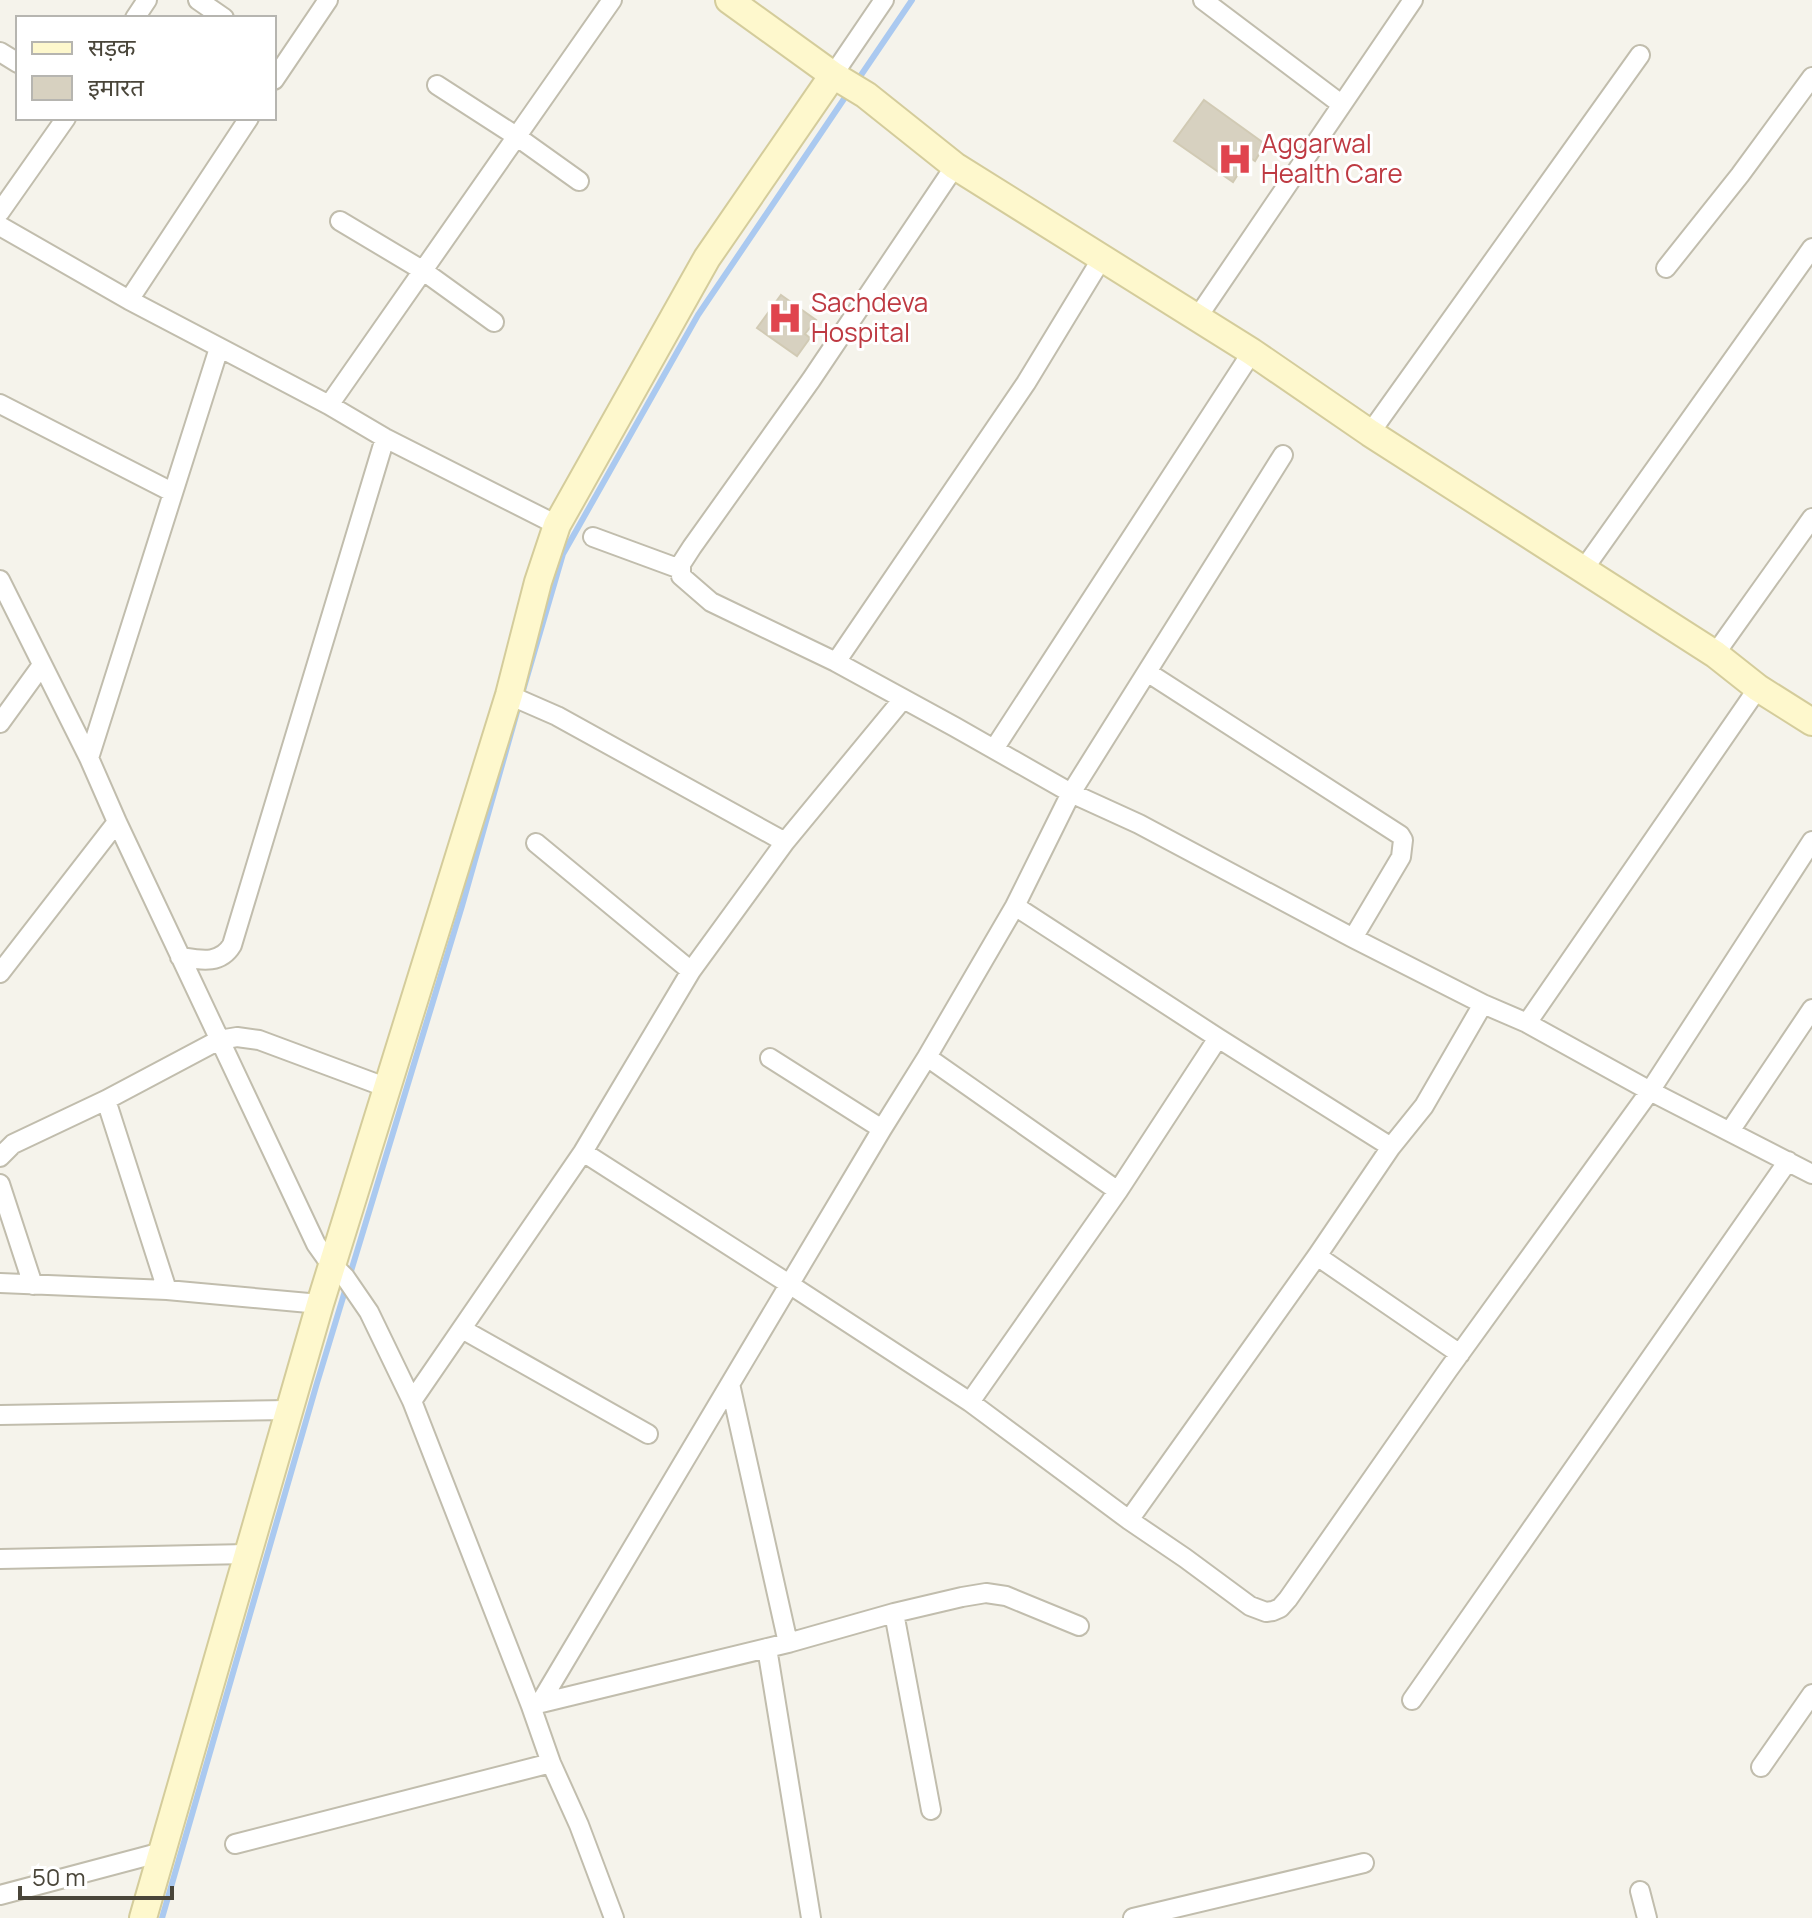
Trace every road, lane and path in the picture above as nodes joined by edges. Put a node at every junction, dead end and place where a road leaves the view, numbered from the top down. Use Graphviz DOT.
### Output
graph roads {
  1 [pos="198,0"];
  2 [pos="328,0"];
  3 [pos="612,0"];
  4 [pos="729,0"];
  5 [pos="884,0"];
  6 [pos="1203,0"];
  7 [pos="1413,0"];
  8 [pos="221,16"];
  9 [pos="1640,55"];
  10 [pos="280,57"];
  11 [pos="1812,77"];
  12 [pos="848,84"];
  13 [pos="437,85"];
  14 [pos="1341,104"];
  15 [pos="65,120"];
  16 [pos="248,120"];
  17 [pos="516,136"];
  18 [pos="955,166"];
  19 [pos="579,181"];
  20 [pos="0,212"];
  21 [pos="340,221"];
  22 [pos="0,226"];
  23 [pos="1812,248"];
  24 [pos="1102,258"];
  25 [pos="1666,268"];
  26 [pos="422,270"];
  27 [pos="129,300"];
  28 [pos="1197,318"];
  29 [pos="494,322"];
  30 [pos="219,348"];
  31 [pos="1252,352"];
  32 [pos="0,404"];
  33 [pos="329,405"];
  34 [pos="1370,433"];
  35 [pos="385,438"];
  36 [pos="1283,455"];
  37 [pos="172,492"];
  38 [pos="1812,518"];
  39 [pos="557,525"];
  40 [pos="593,537"];
  41 [pos="1806,539"];
  42 [pos="680,569"];
  43 [pos="1583,570"];
  44 [pos="0,580"];
  45 [pos="1715,654"];
  46 [pos="836,662"];
  47 [pos="42,665"];
  48 [pos="1147,672"];
  49 [pos="1758,688"];
  50 [pos="514,697"];
  51 [pos="903,699"];
  52 [pos="1812,722"];
  53 [pos="0,723"];
  54 [pos="994,749"];
  55 [pos="89,758"];
  56 [pos="1071,793"];
  57 [pos="117,822"];
  58 [pos="1812,841"];
  59 [pos="785,842"];
  60 [pos="536,843"];
  61 [pos="1015,906"];
  62 [pos="1353,938"];
  63 [pos="180,957"];
  64 [pos="691,971"];
  65 [pos="0,973"];
  66 [pos="1483,1004"];
  67 [pos="1812,1009"];
  68 [pos="1527,1023"];
  69 [pos="1218,1038"];
  70 [pos="219,1040"];
  71 [pos="927,1057"];
  72 [pos="770,1058"];
  73 [pos="388,1088"];
  74 [pos="1650,1091"];
  75 [pos="106,1100"];
  76 [pos="882,1129"];
  77 [pos="1730,1131"];
  78 [pos="1391,1147"];
  79 [pos="583,1152"];
  80 [pos="0,1157"];
  81 [pos="1788,1161"];
  82 [pos="1812,1174"];
  83 [pos="0,1184"];
  84 [pos="1118,1191"];
  85 [pos="1317,1256"];
  86 [pos="339,1271"];
  87 [pos="0,1283"];
  88 [pos="789,1284"];
  89 [pos="33,1285"];
  90 [pos="167,1290"];
  91 [pos="320,1304"];
  92 [pos="462,1329"];
  93 [pos="1460,1354"];
  94 [pos="730,1384"];
  95 [pos="412,1401"];
  96 [pos="970,1402"];
  97 [pos="289,1410"];
  98 [pos="0,1415"];
  99 [pos="648,1434"];
  100 [pos="1129,1520"];
  101 [pos="248,1554"];
  102 [pos="0,1559"];
  103 [pos="894,1613"];
  104 [pos="1079,1626"];
  105 [pos="788,1643"];
  106 [pos="767,1648"];
  107 [pos="1812,1694"];
  108 [pos="1412,1700"];
  109 [pos="535,1704"];
  110 [pos="551,1763"];
  111 [pos="1761,1767"];
  112 [pos="931,1810"];
  113 [pos="235,1844"];
  114 [pos="162,1852"];
  115 [pos="1364,1863"];
  116 [pos="1640,1891"];
  117 [pos="0,1895"];
  118 [pos="143,1918"];
  119 [pos="614,1918"];
  120 [pos="811,1918"];
  121 [pos="1133,1918"];
  122 [pos="1647,1918"];
  1 -- 8 [label="street"];
  2 -- 10 [label="street"];
  3 -- 17 [label="street"];
  4 -- 12 [label="street"];
  5 -- 12 [label="street"];
  6 -- 14 [label="street"];
  7 -- 14 [label="street"];
  9 -- 34 [label="street"];
  11 -- 25 [label="street"];
  12 -- 18 [label="street"];
  12 -- 39 [label="street"];
  13 -- 17 [label="street"];
  14 -- 28 [label="street"];
  15 -- 20 [label="street"];
  16 -- 27 [label="street"];
  17 -- 19 [label="street"];
  17 -- 26 [label="street"];
  18 -- 24 [label="street"];
  18 -- 42 [label="street"];
  21 -- 26 [label="street"];
  22 -- 27 [label="street"];
  23 -- 43 [label="street"];
  24 -- 28 [label="street"];
  24 -- 46 [label="street"];
  26 -- 29 [label="street"];
  26 -- 33 [label="street"];
  27 -- 30 [label="street"];
  28 -- 31 [label="street"];
  30 -- 33 [label="street"];
  30 -- 37 [label="street"];
  31 -- 34 [label="street"];
  31 -- 54 [label="street"];
  32 -- 37 [label="street"];
  33 -- 35 [label="street"];
  34 -- 43 [label="street"];
  35 -- 39 [label="street"];
  35 -- 63 [label="street"];
  36 -- 48 [label="street"];
  37 -- 55 [label="street"];
  38 -- 41 [label="street"];
  39 -- 50 [label="street"];
  40 -- 42 [label="street"];
  41 -- 45 [label="street"];
  42 -- 46 [label="street"];
  43 -- 45 [label="street"];
  44 -- 47 [label="street"];
  45 -- 49 [label="street"];
  46 -- 51 [label="street"];
  47 -- 53 [label="street"];
  47 -- 55 [label="street"];
  48 -- 56 [label="street"];
  48 -- 62 [label="street"];
  49 -- 52 [label="street"];
  49 -- 68 [label="street"];
  50 -- 59 [label="street"];
  50 -- 73 [label="street"];
  51 -- 54 [label="street"];
  51 -- 59 [label="street"];
  54 -- 56 [label="street"];
  55 -- 57 [label="street"];
  56 -- 61 [label="street"];
  56 -- 62 [label="street"];
  57 -- 63 [label="street"];
  57 -- 65 [label="street"];
  58 -- 74 [label="street"];
  59 -- 64 [label="street"];
  60 -- 64 [label="street"];
  61 -- 69 [label="street"];
  61 -- 71 [label="street"];
  62 -- 66 [label="street"];
  63 -- 70 [label="street"];
  64 -- 79 [label="street"];
  66 -- 68 [label="street"];
  66 -- 78 [label="street"];
  67 -- 77 [label="street"];
  68 -- 74 [label="street"];
  69 -- 78 [label="street"];
  69 -- 84 [label="street"];
  70 -- 73 [label="street"];
  70 -- 75 [label="street"];
  70 -- 86 [label="street"];
  71 -- 76 [label="street"];
  71 -- 84 [label="street"];
  72 -- 76 [label="street"];
  73 -- 86 [label="street"];
  74 -- 77 [label="street"];
  74 -- 93 [label="street"];
  75 -- 80 [label="street"];
  75 -- 90 [label="street"];
  76 -- 88 [label="street"];
  77 -- 81 [label="street"];
  78 -- 85 [label="street"];
  79 -- 88 [label="street"];
  79 -- 92 [label="street"];
  81 -- 82 [label="street"];
  81 -- 108 [label="street"];
  83 -- 89 [label="street"];
  84 -- 96 [label="street"];
  85 -- 93 [label="street"];
  85 -- 100 [label="street"];
  86 -- 91 [label="street"];
  86 -- 95 [label="street"];
  87 -- 89 [label="street"];
  88 -- 94 [label="street"];
  88 -- 96 [label="street"];
  89 -- 90 [label="street"];
  90 -- 91 [label="street"];
  91 -- 97 [label="street"];
  92 -- 95 [label="street"];
  92 -- 99 [label="street"];
  93 -- 100 [label="street"];
  94 -- 105 [label="street"];
  94 -- 109 [label="street"];
  95 -- 109 [label="street"];
  96 -- 100 [label="street"];
  97 -- 98 [label="street"];
  97 -- 101 [label="street"];
  101 -- 102 [label="street"];
  101 -- 114 [label="street"];
  103 -- 104 [label="street"];
  103 -- 105 [label="street"];
  103 -- 112 [label="street"];
  105 -- 106 [label="street"];
  106 -- 109 [label="street"];
  106 -- 120 [label="street"];
  107 -- 111 [label="street"];
  109 -- 110 [label="street"];
  110 -- 113 [label="street"];
  110 -- 119 [label="street"];
  114 -- 117 [label="street"];
  114 -- 118 [label="street"];
  115 -- 121 [label="street"];
  116 -- 122 [label="street"];
}
